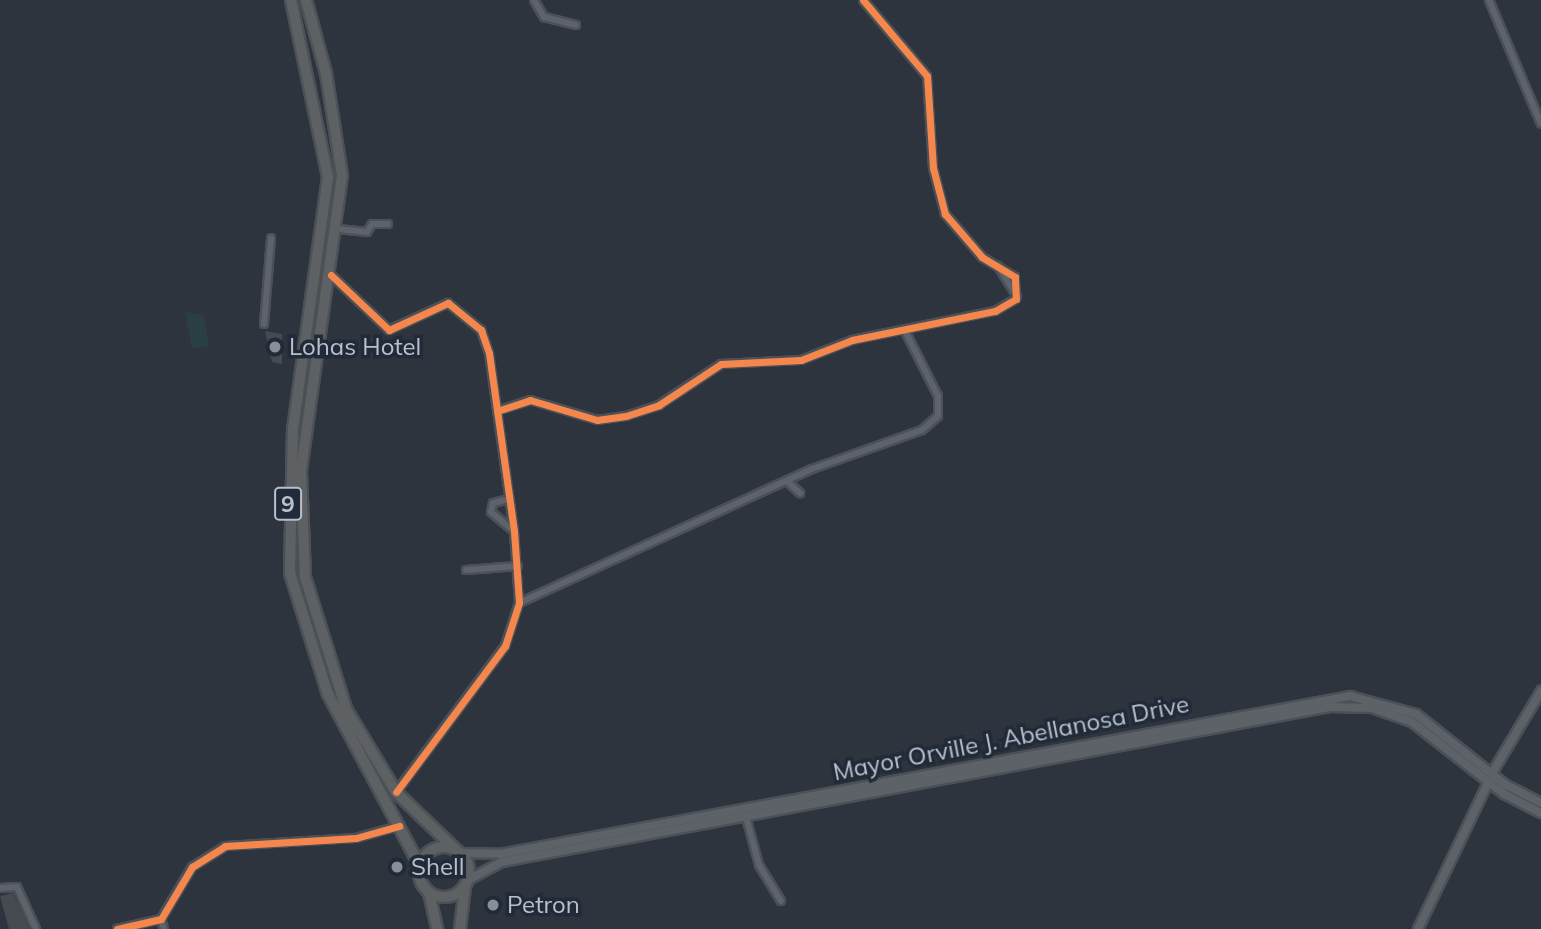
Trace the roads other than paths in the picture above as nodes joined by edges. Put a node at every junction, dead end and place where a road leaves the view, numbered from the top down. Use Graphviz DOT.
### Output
graph roads {
  1 [pos="291,0"];
  2 [pos="306,0"];
  3 [pos="534,0"];
  4 [pos="863,0"];
  5 [pos="1489,0"];
  6 [pos="576,26"];
  7 [pos="1541,124"];
  8 [pos="342,175"];
  9 [pos="328,177"];
  10 [pos="388,225"];
  11 [pos="338,229"];
  12 [pos="271,238"];
  13 [pos="331,275"];
  14 [pos="264,324"];
  15 [pos="905,331"];
  16 [pos="497,411"];
  17 [pos="787,481"];
  18 [pos="800,494"];
  19 [pos="509,499"];
  20 [pos="514,531"];
  21 [pos="518,566"];
  22 [pos="466,570"];
  23 [pos="519,603"];
  24 [pos="320,660"];
  25 [pos="1541,691"];
  26 [pos="1414,718"];
  27 [pos="376,760"];
  28 [pos="366,767"];
  29 [pos="1490,777"];
  30 [pos="396,792"];
  31 [pos="1541,803"];
  32 [pos="1541,813"];
  33 [pos="746,817"];
  34 [pos="399,826"];
  35 [pos="458,852"];
  36 [pos="420,866"];
  37 [pos="467,884"];
  38 [pos="0,888"];
  39 [pos="429,893"];
  40 [pos="781,901"];
  41 [pos="161,919"];
  42 [pos="36,929"];
  43 [pos="117,929"];
  44 [pos="164,929"];
  45 [pos="437,929"];
  46 [pos="460,929"];
  47 [pos="1418,929"];
  1 -- 9 [label="highway, 9"];
  2 -- 8 [label="highway, 9"];
  3 -- 6 [label="street"];
  4 -- 15 [label="street"];
  5 -- 7 [label="street"];
  8 -- 9 [label="highway"];
  8 -- 11 [label="highway, 9"];
  9 -- 24 [label="highway, 9"];
  10 -- 11 [label="street"];
  11 -- 13 [label="highway, 9"];
  12 -- 14 [label="street"];
  13 -- 16 [label="street"];
  13 -- 24 [label="highway, 9"];
  15 -- 16 [label="street"];
  15 -- 17 [label="street"];
  16 -- 19 [label="street"];
  17 -- 18 [label="street"];
  17 -- 23 [label="street"];
  19 -- 20 [label="street"];
  19 -- 20 [label="street"];
  20 -- 21 [label="street"];
  21 -- 22 [label="street"];
  21 -- 23 [label="street"];
  23 -- 30 [label="street"];
  24 -- 27 [label="highway, 9"];
  24 -- 28 [label="highway, 9"];
  25 -- 29 [label="main road"];
  26 -- 29 [label="main road, Mayor Orville J. Abellanosa Drive"];
  26 -- 33 [label="main road, Mayor Orville J. Abellanosa Drive"];
  26 -- 35 [label="main road, Mayor Orville J. Abellanosa Drive"];
  27 -- 28 [label="highway"];
  27 -- 30 [label="highway, 9"];
  28 -- 34 [label="highway, 9"];
  29 -- 31 [label="main road, Mayor Orville J. Abellanosa Drive"];
  29 -- 32 [label="main road, Mayor Orville J. Abellanosa Drive"];
  29 -- 47 [label="main road"];
  30 -- 35 [label="highway, 9"];
  33 -- 37 [label="main road, Mayor Orville J. Abellanosa Drive"];
  33 -- 40 [label="street"];
  34 -- 36 [label="highway, 9"];
  34 -- 41 [label="street"];
  35 -- 36 [label="highway"];
  35 -- 37 [label="highway"];
  36 -- 39 [label="highway, 9"];
  37 -- 39 [label="highway"];
  37 -- 46 [label="highway"];
  38 -- 42 [label="street"];
  39 -- 45 [label="highway, 9"];
  41 -- 43 [label="street"];
  41 -- 44 [label="street"];
}
